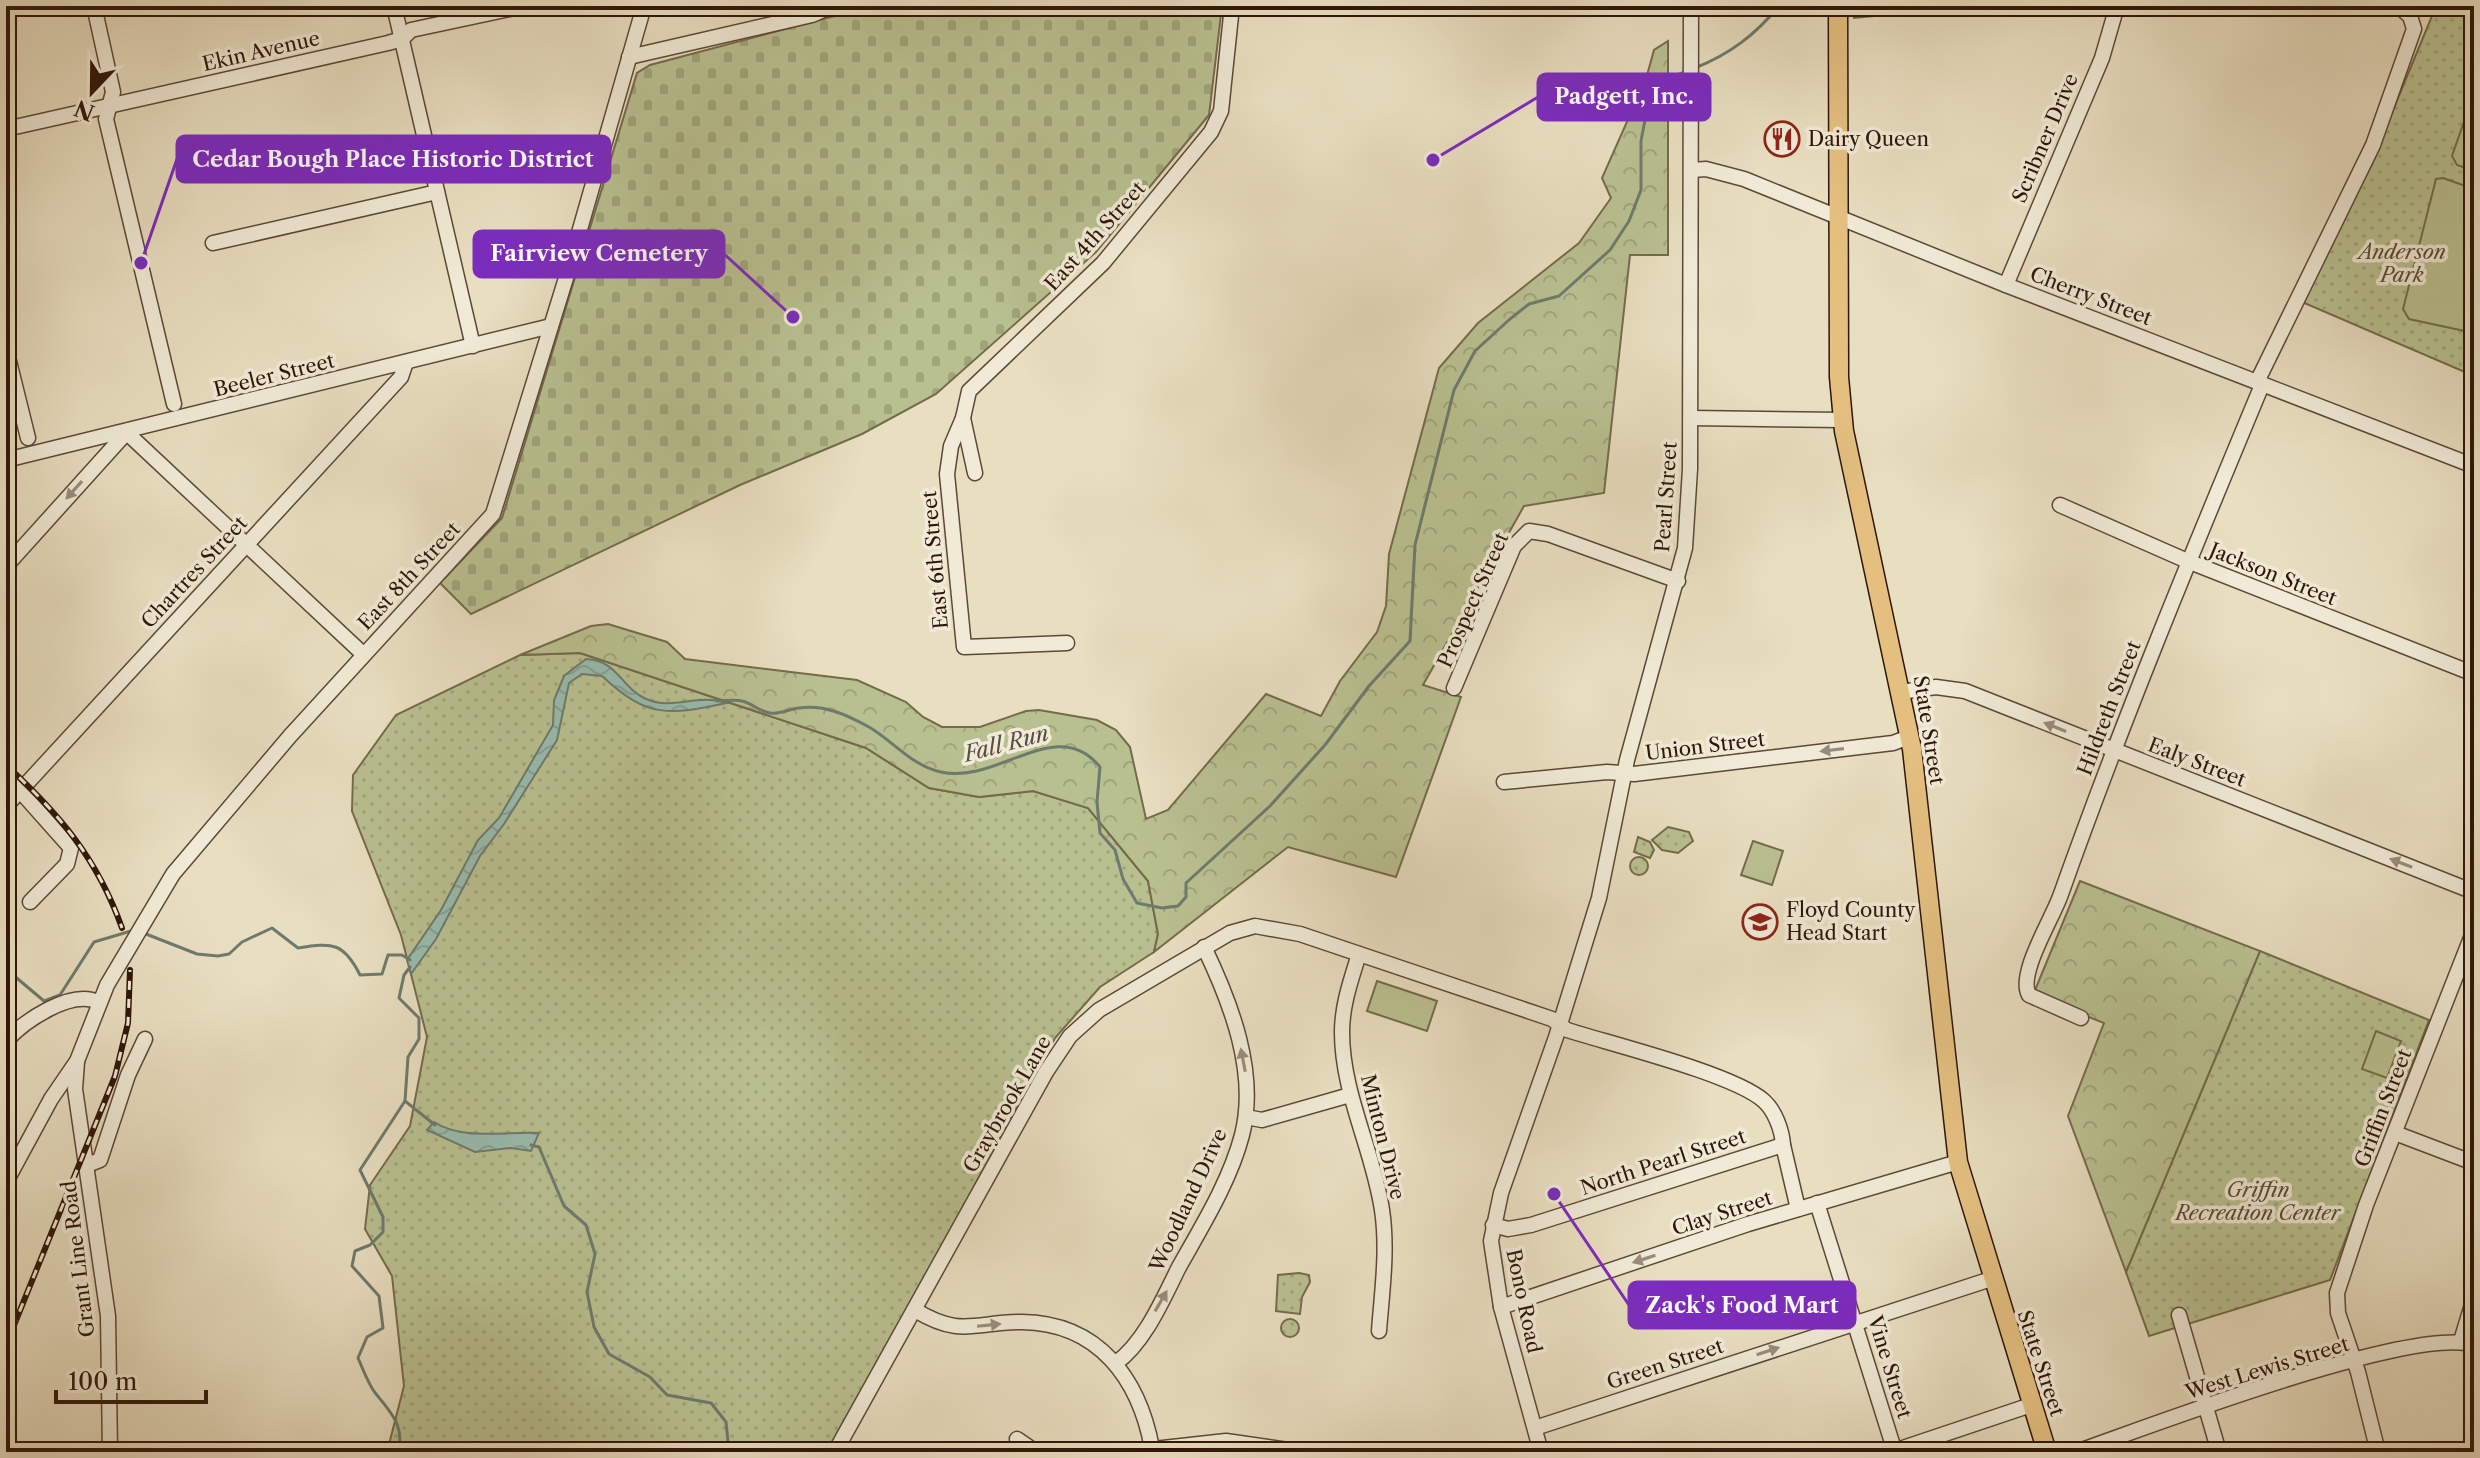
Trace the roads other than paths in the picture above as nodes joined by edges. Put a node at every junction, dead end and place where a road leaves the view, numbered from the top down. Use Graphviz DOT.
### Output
graph roads {
  1 [pos="94,6"];
  2 [pos="394,6"];
  3 [pos="523,6"];
  4 [pos="644,6"];
  5 [pos="1232,6"];
  6 [pos="1691,6"];
  7 [pos="1838,6"];
  8 [pos="2117,6"];
  9 [pos="2398,6"];
  10 [pos="832,7"];
  11 [pos="402,39"];
  12 [pos="629,57"];
  13 [pos="110,106"];
  14 [pos="6,129"];
  15 [pos="1692,170"];
  16 [pos="437,192"];
  17 [pos="1838,218"];
  18 [pos="213,243"];
  19 [pos="2006,285"];
  20 [pos="551,326"];
  21 [pos="473,346"];
  22 [pos="6,349"];
  23 [pos="406,362"];
  24 [pos="2260,384"];
  25 [pos="174,404"];
  26 [pos="963,418"];
  27 [pos="1691,418"];
  28 [pos="1843,420"];
  29 [pos="126,432"];
  30 [pos="28,438"];
  31 [pos="6,460"];
  32 [pos="2474,466"];
  33 [pos="948,470"];
  34 [pos="975,473"];
  35 [pos="2060,505"];
  36 [pos="246,545"];
  37 [pos="2188,561"];
  38 [pos="6,566"];
  39 [pos="1678,581"];
  40 [pos="1067,643"];
  41 [pos="363,654"];
  42 [pos="2474,674"];
  43 [pos="1454,688"];
  44 [pos="1901,692"];
  45 [pos="1909,737"];
  46 [pos="2112,750"];
  47 [pos="6,775"];
  48 [pos="1624,775"];
  49 [pos="1504,782"];
  50 [pos="21,790"];
  51 [pos="6,806"];
  52 [pos="2474,892"];
  53 [pos="30,902"];
  54 [pos="2474,930"];
  55 [pos="1204,947"];
  56 [pos="1359,954"];
  57 [pos="98,1002"];
  58 [pos="2081,1018"];
  59 [pos="1560,1022"];
  60 [pos="145,1039"];
  61 [pos="6,1041"];
  62 [pos="77,1061"];
  63 [pos="1350,1095"];
  64 [pos="1246,1117"];
  65 [pos="2395,1133"];
  66 [pos="1783,1145"];
  67 [pos="1958,1162"];
  68 [pos="2474,1163"];
  69 [pos="87,1165"];
  70 [pos="6,1182"];
  71 [pos="1817,1203"];
  72 [pos="1798,1209"];
  73 [pos="1493,1225"];
  74 [pos="1991,1279"];
  75 [pos="2474,1298"];
  76 [pos="1501,1307"];
  77 [pos="915,1310"];
  78 [pos="2179,1315"];
  79 [pos="1855,1323"];
  80 [pos="1379,1331"];
  81 [pos="2468,1343"];
  82 [pos="2354,1361"];
  83 [pos="1116,1363"];
  84 [pos="2031,1405"];
  85 [pos="2205,1407"];
  86 [pos="1535,1428"];
  87 [pos="1017,1439"];
  88 [pos="1152,1448"];
  89 [pos="110,1452"];
  90 [pos="835,1452"];
  91 [pos="1036,1452"];
  92 [pos="1127,1452"];
  93 [pos="1302,1452"];
  94 [pos="1541,1452"];
  95 [pos="1894,1452"];
  96 [pos="2047,1452"];
  97 [pos="2076,1452"];
  98 [pos="2219,1452"];
  99 [pos="2378,1452"];
  1 -- 13 [label="street"];
  2 -- 11 [label="street"];
  3 -- 11 [label="street, Ekin Avenue"];
  4 -- 12 [label="street, East 8th Street"];
  5 -- 26 [label="street, East 4th Street"];
  6 -- 15 [label="street, Pearl Street"];
  7 -- 17 [label="main road, State Street"];
  8 -- 19 [label="street, Scribner Drive"];
  9 -- 24 [label="street, Hildreth Street"];
  10 -- 12 [label="street"];
  11 -- 13 [label="street, Ekin Avenue"];
  11 -- 16 [label="street"];
  12 -- 20 [label="street, East 8th Street"];
  13 -- 14 [label="street, Ekin Avenue"];
  13 -- 25 [label="street"];
  15 -- 17 [label="street, Cherry Street"];
  15 -- 27 [label="street, Pearl Street"];
  16 -- 18 [label="street"];
  16 -- 21 [label="street"];
  17 -- 19 [label="street, Cherry Street"];
  17 -- 28 [label="main road, State Street"];
  19 -- 24 [label="street, Cherry Street"];
  20 -- 21 [label="street, Beeler Street"];
  20 -- 41 [label="street, East 8th Street"];
  21 -- 23 [label="street, Beeler Street"];
  22 -- 30 [label="street"];
  23 -- 29 [label="street, Beeler Street"];
  23 -- 36 [label="street, Chartres Street"];
  24 -- 32 [label="street, Cherry Street"];
  24 -- 37 [label="street, Hildreth Street"];
  26 -- 33 [label="street, East 4th Street"];
  26 -- 34 [label="street"];
  27 -- 28 [label="street"];
  27 -- 39 [label="street, Pearl Street"];
  28 -- 44 [label="main road, State Street"];
  29 -- 31 [label="street, Beeler Street"];
  29 -- 36 [label="street"];
  29 -- 38 [label="street, one-way"];
  33 -- 40 [label="street, East 6th Street"];
  35 -- 37 [label="street, Jackson Street"];
  36 -- 41 [label="street"];
  36 -- 50 [label="street, Chartres Street"];
  37 -- 42 [label="street, Jackson Street"];
  37 -- 46 [label="street, Hildreth Street"];
  39 -- 43 [label="street, Prospect Street"];
  39 -- 48 [label="street, Pearl Street"];
  41 -- 57 [label="street, East 8th Street"];
  44 -- 45 [label="main road, State Street"];
  46 -- 44 [label="street, Ealy Street, one-way"];
  45 -- 48 [label="street, Union Street, one-way"];
  45 -- 67 [label="main road, State Street"];
  52 -- 46 [label="street, Ealy Street, one-way"];
  46 -- 58 [label="street, Hildreth Street"];
  47 -- 50 [label="street"];
  48 -- 49 [label="street, Union Street"];
  48 -- 59 [label="street, Pearl Street"];
  50 -- 51 [label="street, Chartres Street"];
  50 -- 53 [label="street"];
  54 -- 65 [label="street, Griffin Street"];
  55 -- 56 [label="street, Graybrook Lane"];
  64 -- 55 [label="street, Woodland Drive, one-way"];
  55 -- 77 [label="street, Graybrook Lane"];
  56 -- 59 [label="street, Graybrook Lane"];
  56 -- 63 [label="street, Minton Drive"];
  57 -- 61 [label="street"];
  57 -- 62 [label="street, East 8th Street"];
  59 -- 66 [label="street, Graybrook Lane"];
  59 -- 73 [label="street, Bono Road"];
  60 -- 69 [label="street"];
  62 -- 69 [label="street, Grant Line Road"];
  62 -- 70 [label="street"];
  63 -- 64 [label="street"];
  63 -- 80 [label="street, Minton Drive"];
  83 -- 64 [label="street, Woodland Drive, one-way"];
  65 -- 68 [label="street"];
  65 -- 82 [label="street, Griffin Street"];
  66 -- 72 [label="street"];
  66 -- 73 [label="street, North Pearl Street"];
  67 -- 71 [label="street, Clay Street"];
  67 -- 74 [label="main road, State Street"];
  69 -- 89 [label="street, Grant Line Road"];
  71 -- 72 [label="street, Clay Street"];
  71 -- 79 [label="street, Vine Street"];
  72 -- 76 [label="street, Clay Street, one-way"];
  73 -- 76 [label="street, Bono Road"];
  74 -- 79 [label="street, Green Street"];
  74 -- 84 [label="main road, State Street"];
  75 -- 81 [label="street"];
  76 -- 86 [label="street, Bono Road"];
  77 -- 83 [label="street, one-way"];
  77 -- 90 [label="street, Graybrook Lane"];
  78 -- 85 [label="street"];
  86 -- 79 [label="street, Green Street, one-way"];
  79 -- 95 [label="street, Vine Street"];
  81 -- 82 [label="street, West Lewis Street"];
  82 -- 85 [label="street, West Lewis Street"];
  82 -- 99 [label="street"];
  83 -- 88 [label="street"];
  84 -- 95 [label="street"];
  84 -- 96 [label="main road, State Street"];
  85 -- 97 [label="street, West Lewis Street"];
  85 -- 98 [label="street"];
  86 -- 94 [label="street, Bono Road"];
  87 -- 91 [label="street"];
  88 -- 92 [label="street"];
  88 -- 93 [label="street"];
}
